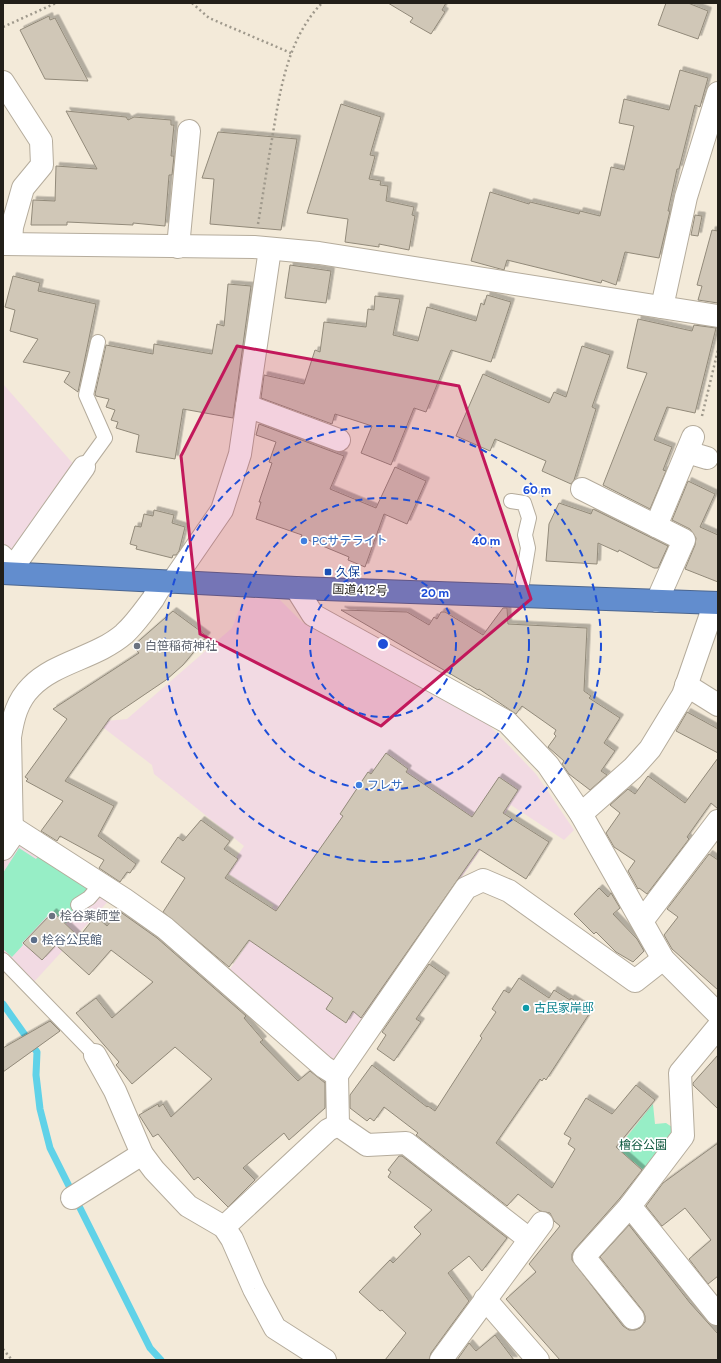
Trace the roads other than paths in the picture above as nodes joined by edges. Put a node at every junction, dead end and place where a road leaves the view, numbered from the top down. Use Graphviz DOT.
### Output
graph roads {
  1 [pos="3,82"];
  2 [pos="718,93"];
  3 [pos="189,131"];
  4 [pos="7,243"];
  5 [pos="178,247"];
  6 [pos="262,248"];
  7 [pos="662,307"];
  8 [pos="718,316"];
  9 [pos="98,342"];
  10 [pos="246,406"];
  11 [pos="339,440"];
  12 [pos="696,449"];
  13 [pos="84,467"];
  14 [pos="582,490"];
  15 [pos="511,502"];
  16 [pos="656,526"];
  17 [pos="8,565"];
  18 [pos="172,581"];
  19 [pos="296,588"];
  20 [pos="520,596"];
  21 [pos="657,601"];
  22 [pos="715,603"];
  23 [pos="686,685"];
  24 [pos="718,705"];
  25 [pos="7,802"];
  26 [pos="581,814"];
  27 [pos="718,821"];
  28 [pos="12,827"];
  29 [pos="3,849"];
  30 [pos="100,884"];
  31 [pos="78,905"];
  32 [pos="642,921"];
  33 [pos="663,959"];
  34 [pos="3,960"];
  35 [pos="718,1014"];
  36 [pos="718,1027"];
  37 [pos="95,1055"];
  38 [pos="337,1075"];
  39 [pos="338,1125"];
  40 [pos="142,1154"];
  41 [pos="72,1198"];
  42 [pos="630,1206"];
  43 [pos="224,1226"];
  44 [pos="485,1299"];
  45 [pos="714,1302"];
  46 [pos="620,1311"];
  47 [pos="541,1355"];
  48 [pos="325,1360"];
  49 [pos="441,1360"];
  1 -- 4 [label="street"];
  2 -- 7 [label="street"];
  3 -- 5 [label="street"];
  4 -- 5 [label="street"];
  5 -- 6 [label="street"];
  6 -- 7 [label="street"];
  6 -- 10 [label="street"];
  7 -- 8 [label="street"];
  9 -- 13 [label="lane"];
  10 -- 11 [label="street"];
  10 -- 18 [label="street"];
  12 -- 16 [label="street"];
  13 -- 17 [label="street"];
  14 -- 16 [label="street"];
  15 -- 20 [label="lane"];
  16 -- 21 [label="street"];
  17 -- 18 [label="highway, 国道412号"];
  18 -- 19 [label="highway, 国道412号"];
  18 -- 25 [label="street"];
  19 -- 20 [label="highway, 国道412号"];
  19 -- 26 [label="street"];
  20 -- 21 [label="highway, 国道412号"];
  21 -- 22 [label="highway, 国道412号"];
  22 -- 23 [label="street"];
  23 -- 24 [label="street"];
  23 -- 26 [label="street"];
  25 -- 28 [label="street"];
  26 -- 32 [label="street"];
  27 -- 32 [label="street"];
  28 -- 29 [label="street"];
  28 -- 30 [label="street"];
  30 -- 31 [label="lane"];
  30 -- 38 [label="street"];
  32 -- 33 [label="street"];
  33 -- 35 [label="street"];
  33 -- 38 [label="street"];
  34 -- 37 [label="lane"];
  36 -- 42 [label="street"];
  37 -- 40 [label="street"];
  38 -- 39 [label="street"];
  39 -- 43 [label="street"];
  39 -- 44 [label="street"];
  40 -- 41 [label="street"];
  40 -- 43 [label="street"];
  42 -- 45 [label="street"];
  42 -- 46 [label="street"];
  43 -- 48 [label="street"];
  44 -- 47 [label="street"];
  44 -- 49 [label="street"];
}
